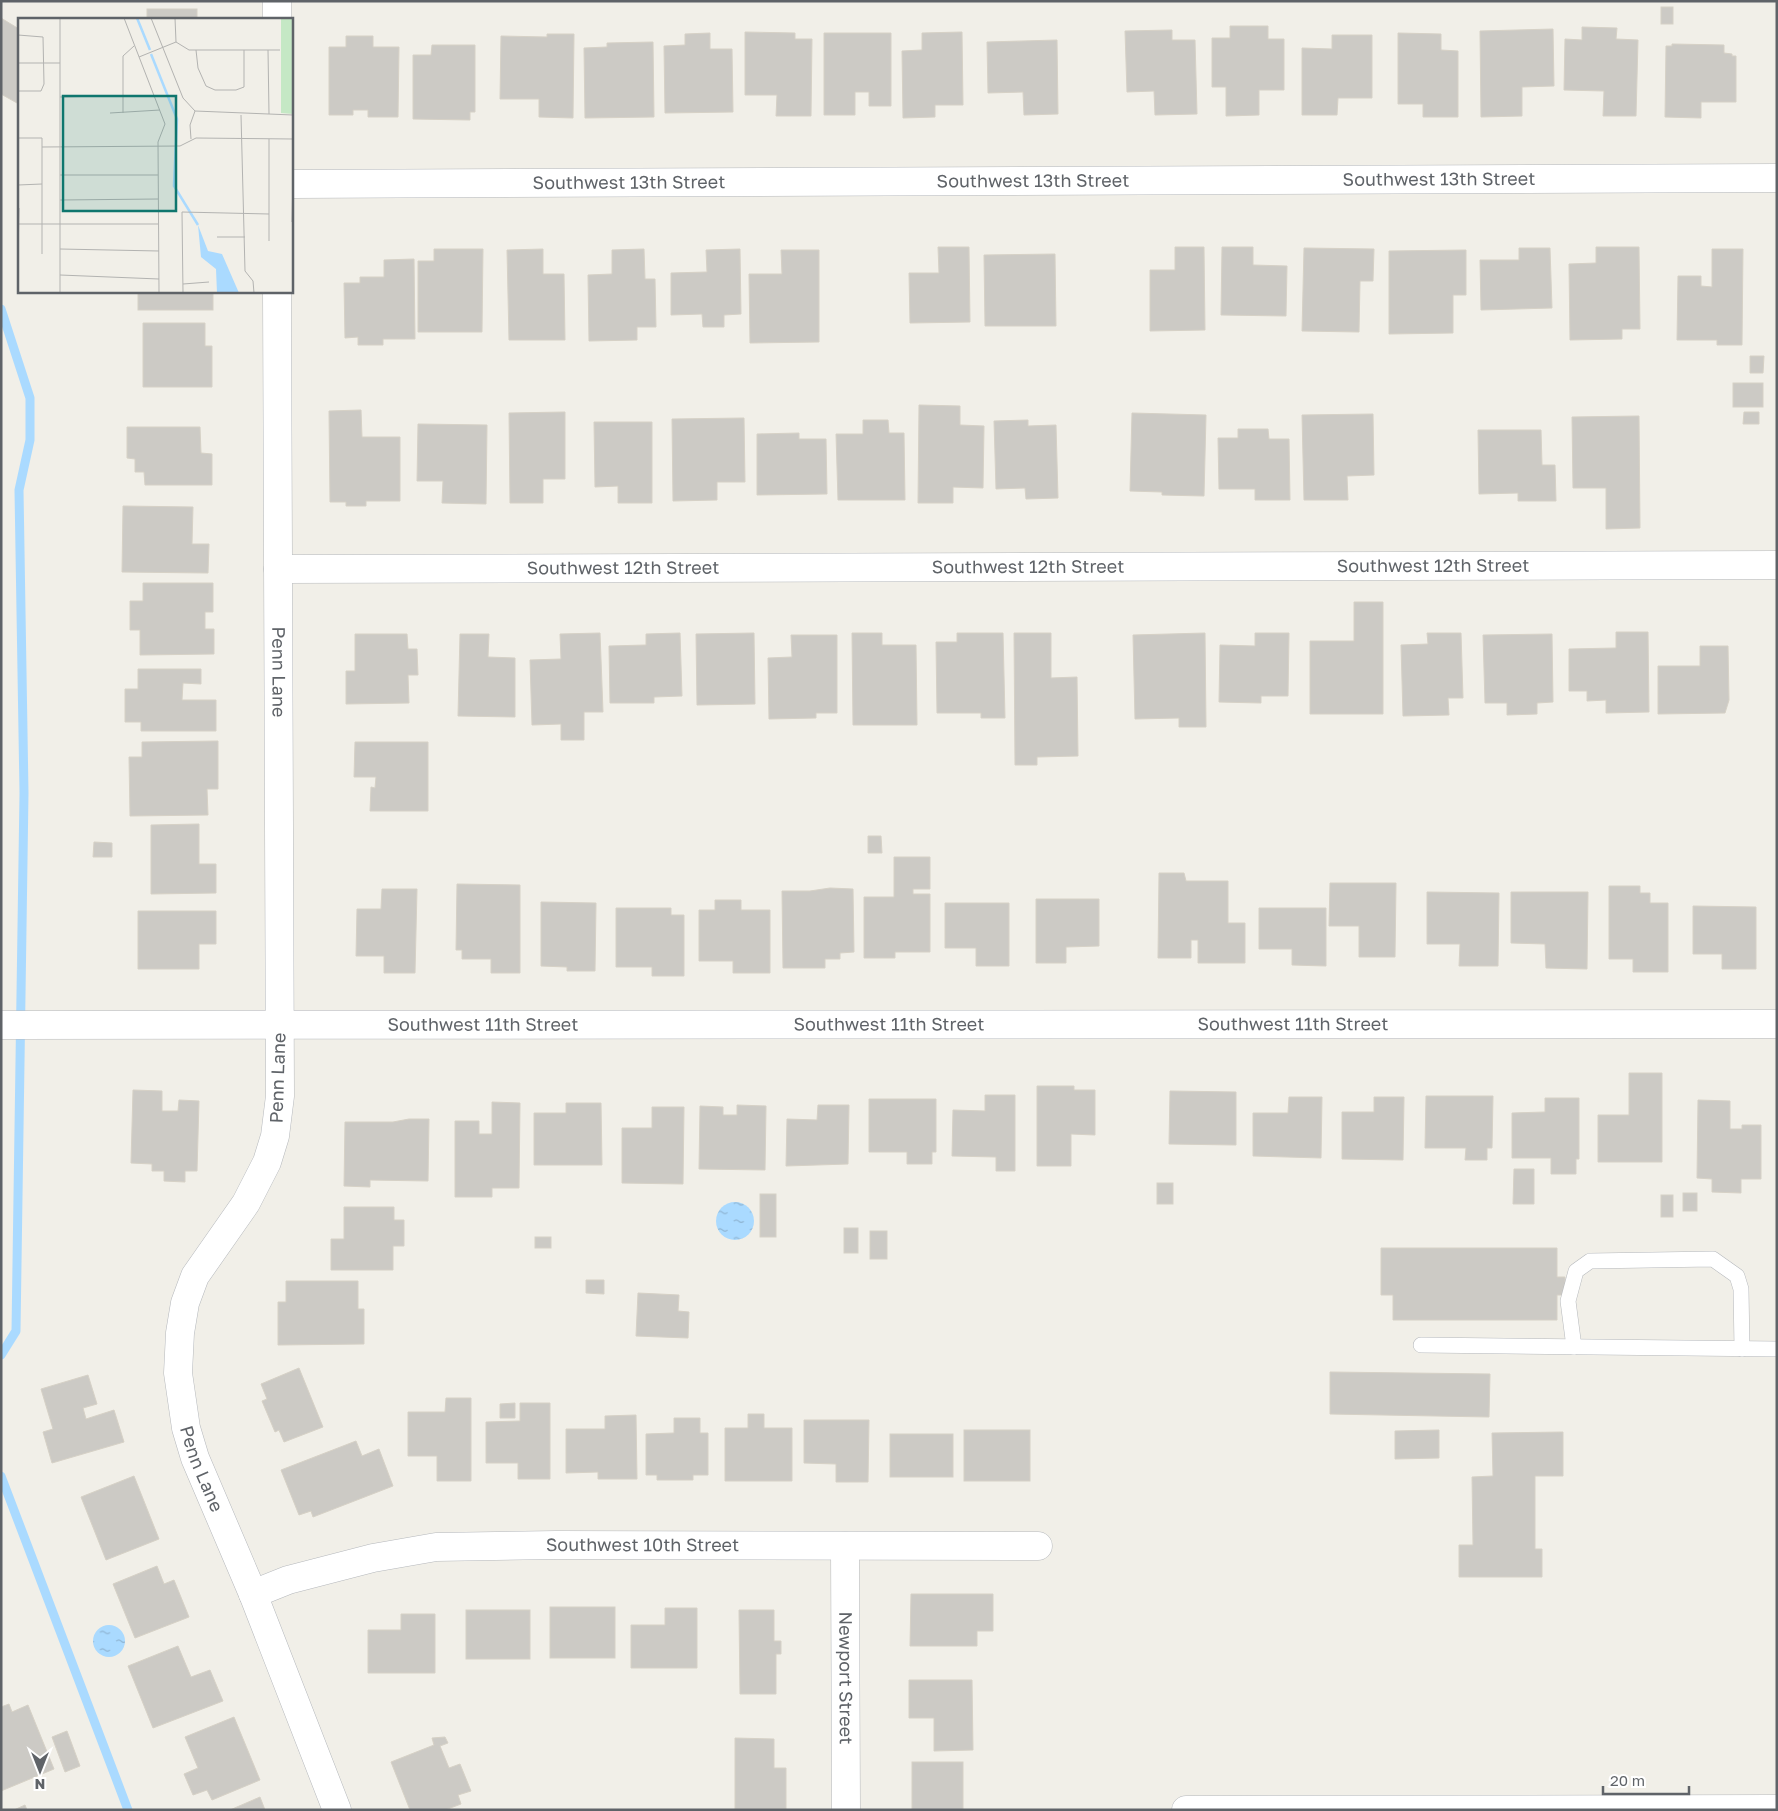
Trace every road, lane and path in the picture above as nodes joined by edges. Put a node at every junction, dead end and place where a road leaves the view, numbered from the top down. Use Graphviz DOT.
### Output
graph roads {
  1 [pos="277,1"];
  2 [pos="277,18"];
  3 [pos="1777,178"];
  4 [pos="292,184"];
  5 [pos="277,292"];
  6 [pos="1777,565"];
  7 [pos="278,569"];
  8 [pos="1777,1024"];
  9 [pos="1,1025"];
  10 [pos="280,1025"];
  11 [pos="1421,1345"];
  12 [pos="1574,1347"];
  13 [pos="1742,1349"];
  14 [pos="1777,1349"];
  15 [pos="845,1546"];
  16 [pos="1038,1546"];
  17 [pos="254,1594"];
  18 [pos="1777,1809"];
  19 [pos="337,1810"];
  20 [pos="846,1810"];
  21 [pos="1186,1810"];
  1 -- 2 [label="street"];
  3 -- 4 [label="street, Southwest 13th Street"];
  5 -- 7 [label="street, Penn Lane"];
  6 -- 7 [label="street, Southwest 12th Street"];
  7 -- 10 [label="street, Penn Lane"];
  8 -- 10 [label="street, Southwest 11th Street"];
  9 -- 10 [label="street, Southwest 11th Street"];
  10 -- 17 [label="street, Penn Lane"];
  11 -- 12 [label="lane"];
  12 -- 13 [label="lane"];
  12 -- 13 [label="lane"];
  13 -- 14 [label="lane"];
  15 -- 16 [label="street, Southwest 10th Street"];
  15 -- 17 [label="street, Southwest 10th Street"];
  15 -- 20 [label="street, Newport Street"];
  17 -- 19 [label="street, Penn Lane"];
  18 -- 21 [label="street"];
}
